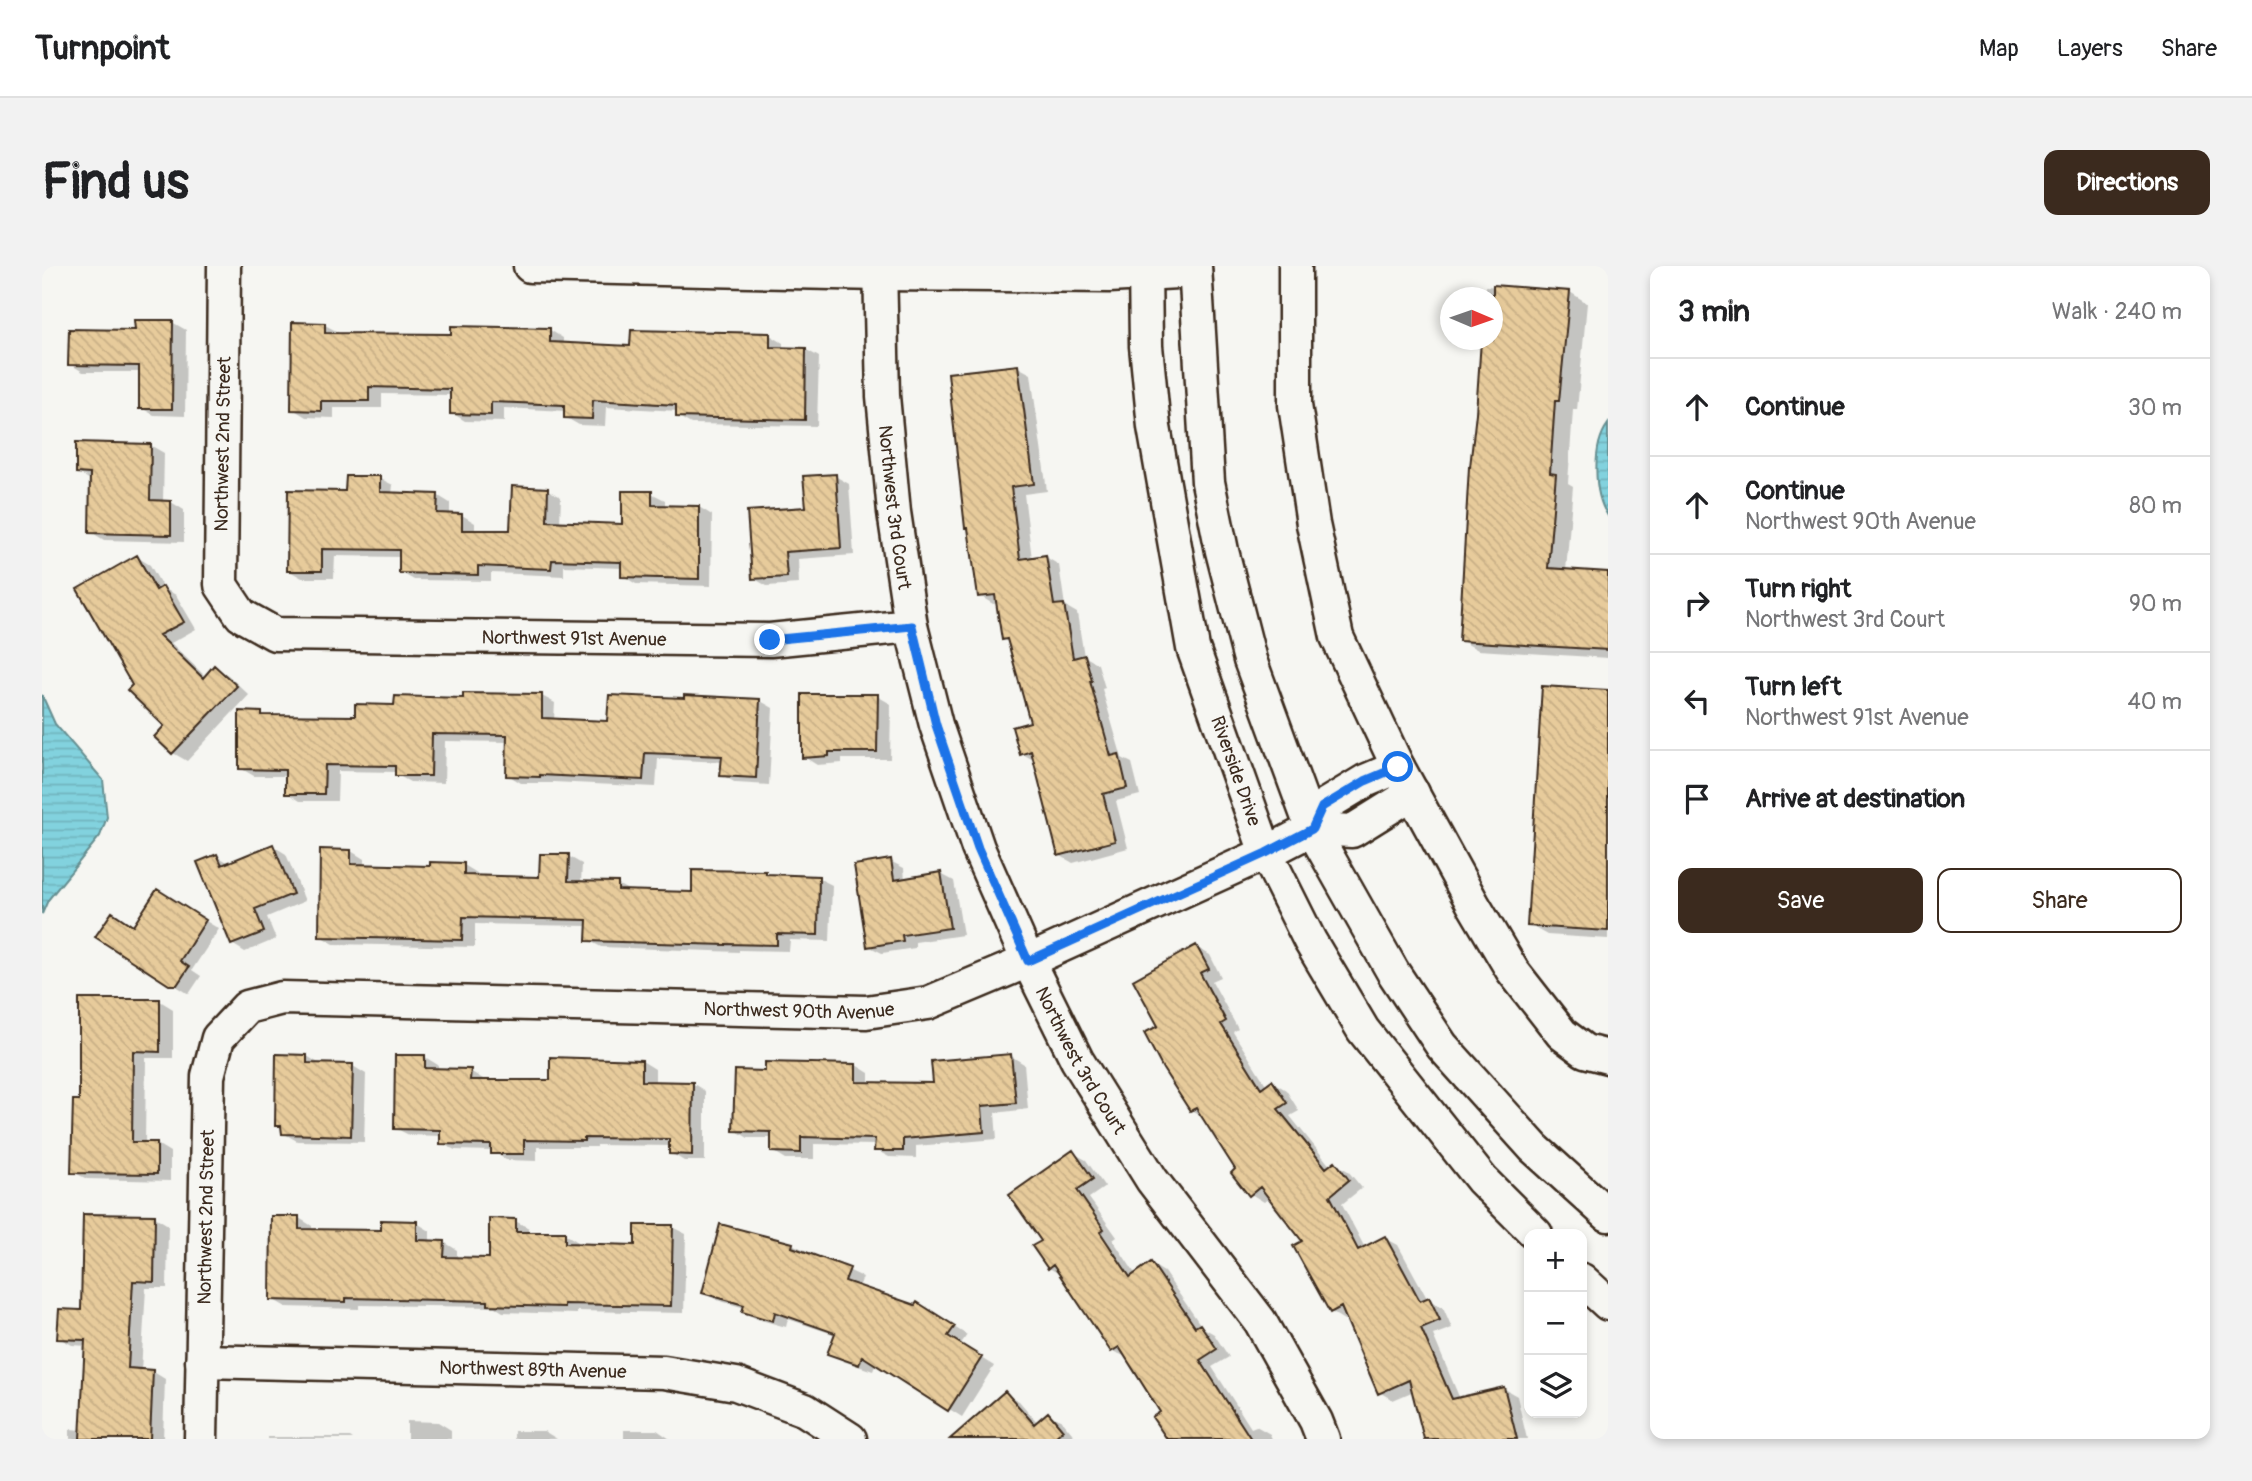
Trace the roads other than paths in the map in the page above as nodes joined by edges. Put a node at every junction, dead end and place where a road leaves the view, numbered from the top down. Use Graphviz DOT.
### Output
graph roads {
  1 [pos="224,266"];
  2 [pos="530,266"];
  3 [pos="1295,266"];
  4 [pos="1195,269"];
  5 [pos="879,270"];
  6 [pos="1145,270"];
  7 [pos="241,615"];
  8 [pos="912,626"];
  9 [pos="1406,780"];
  10 [pos="1312,829"];
  11 [pos="1266,853"];
  12 [pos="1028,961"];
  13 [pos="247,1007"];
  14 [pos="1608,1057"];
  15 [pos="1608,1215"];
  16 [pos="1531,1229"];
  17 [pos="1587,1285"];
  18 [pos="1608,1304"];
  19 [pos="202,1361"];
  20 [pos="201,1439"];
  21 [pos="849,1439"];
  22 [pos="1323,1439"];
  1 -- 7 [label="street, Northwest 2nd Street"];
  2 -- 5 [label="street"];
  3 -- 9 [label="street"];
  4 -- 6 [label="street"];
  4 -- 10 [label="street"];
  5 -- 6 [label="street"];
  5 -- 8 [label="street, Northwest 3rd Court"];
  6 -- 11 [label="street, Riverside Drive"];
  7 -- 8 [label="street, Northwest 91st Avenue"];
  8 -- 12 [label="street, Northwest 3rd Court"];
  9 -- 10 [label="street"];
  9 -- 14 [label="street"];
  10 -- 11 [label="street, Northwest 90th Avenue"];
  10 -- 15 [label="street"];
  11 -- 12 [label="street, Northwest 90th Avenue"];
  11 -- 16 [label="street, Riverside Drive"];
  12 -- 13 [label="street, Northwest 90th Avenue"];
  12 -- 22 [label="street, Northwest 3rd Court"];
  13 -- 19 [label="street, Northwest 2nd Street"];
  17 -- 18 [label="street"];
  19 -- 20 [label="street, Northwest 2nd Street"];
  19 -- 21 [label="street, Northwest 89th Avenue"];
}
